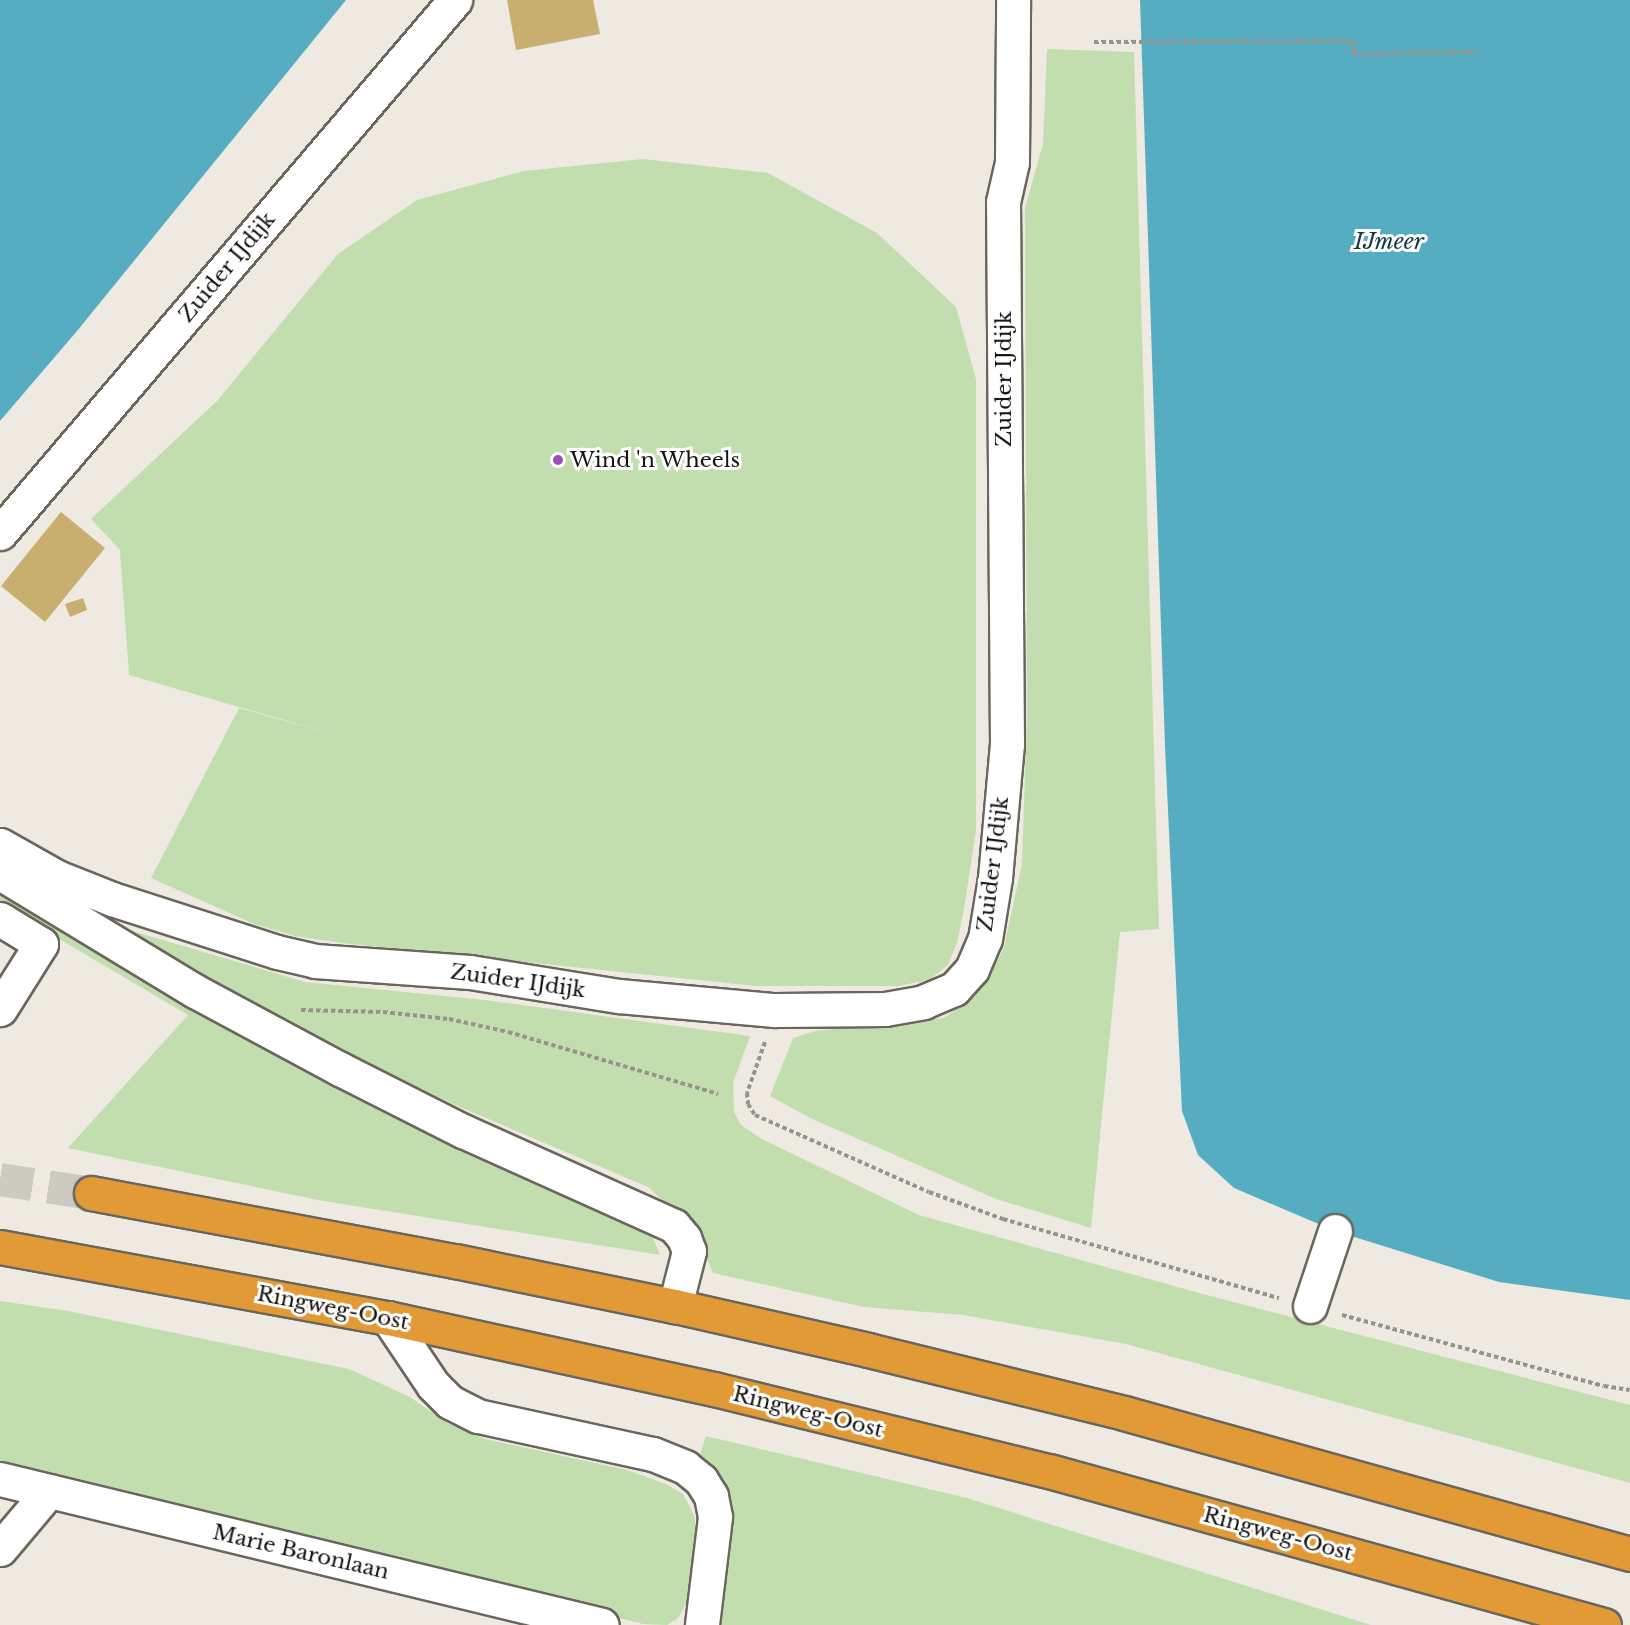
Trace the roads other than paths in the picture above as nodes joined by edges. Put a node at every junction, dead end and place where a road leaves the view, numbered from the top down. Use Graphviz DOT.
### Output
graph roads {
  1 [pos="455,0"];
  2 [pos="1012,0"];
  3 [pos="0,533"];
  4 [pos="0,845"];
  5 [pos="0,873"];
  6 [pos="0,919"];
  7 [pos="0,1009"];
  8 [pos="92,1193"];
  9 [pos="1335,1231"];
  10 [pos="0,1246"];
  11 [pos="675,1306"];
  12 [pos="1310,1306"];
  13 [pos="388,1318"];
  14 [pos="0,1479"];
  15 [pos="49,1491"];
  16 [pos="0,1549"];
  17 [pos="1623,1552"];
  18 [pos="600,1625"];
  19 [pos="702,1625"];
  20 [pos="1604,1625"];
  1 -- 3 [label="street, Zuider IJdijk"];
  2 -- 4 [label="street, Zuider IJdijk"];
  5 -- 11 [label="street"];
  6 -- 7 [label="street"];
  8 -- 11 [label="highway"];
  9 -- 12 [label="street"];
  10 -- 13 [label="highway, Ringweg-Oost"];
  11 -- 17 [label="highway"];
  13 -- 19 [label="street"];
  13 -- 20 [label="highway, Ringweg-Oost"];
  14 -- 15 [label="street, Marie Baronlaan"];
  15 -- 16 [label="street"];
  15 -- 18 [label="street, Marie Baronlaan"];
}
